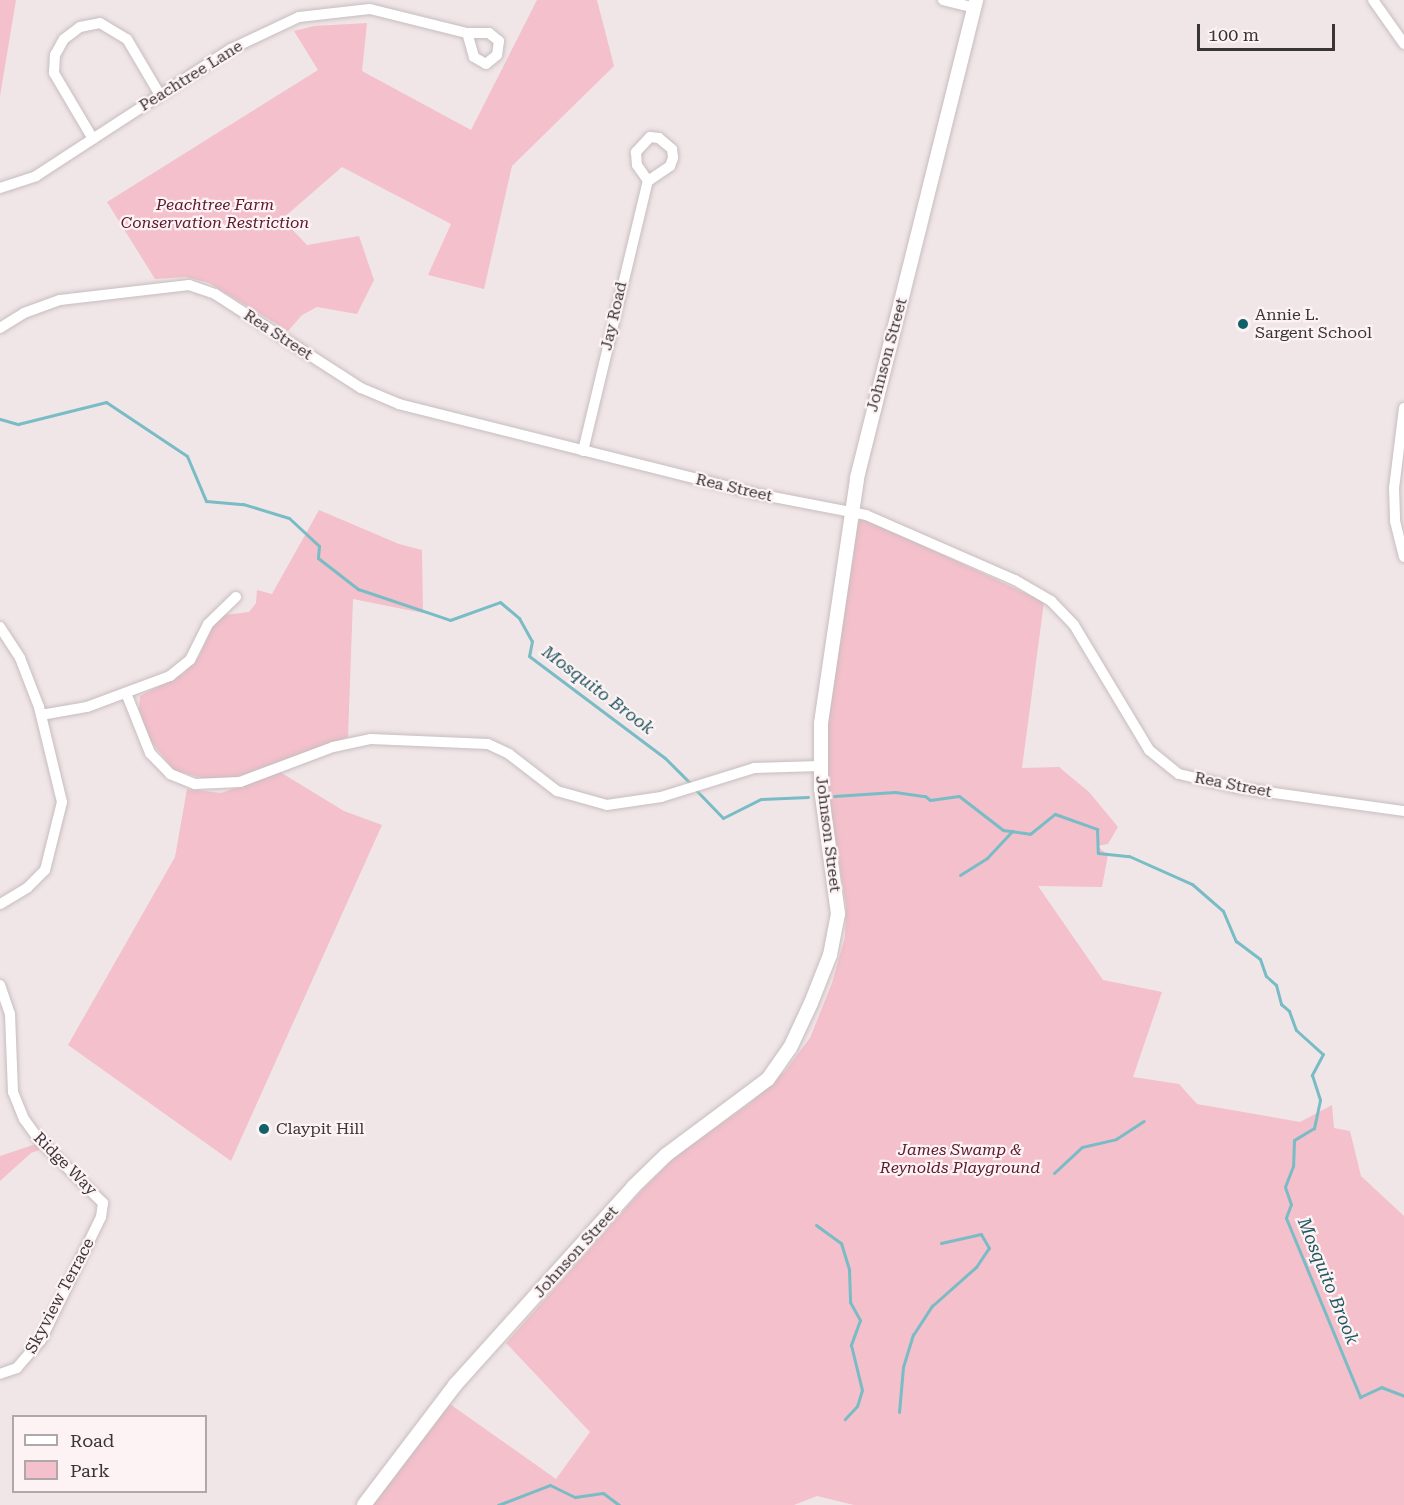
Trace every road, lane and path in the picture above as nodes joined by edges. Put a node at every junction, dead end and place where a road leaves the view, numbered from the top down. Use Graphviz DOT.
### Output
graph roads {
  1 [pos="943,0"];
  2 [pos="1372,0"];
  3 [pos="975,4"];
  4 [pos="467,33"];
  5 [pos="1404,44"];
  6 [pos="160,95"];
  7 [pos="93,139"];
  8 [pos="648,181"];
  9 [pos="0,188"];
  10 [pos="0,328"];
  11 [pos="1404,408"];
  12 [pos="583,451"];
  13 [pos="851,511"];
  14 [pos="1404,557"];
  15 [pos="236,597"];
  16 [pos="0,627"];
  17 [pos="126,693"];
  18 [pos="41,715"];
  19 [pos="820,766"];
  20 [pos="1404,811"];
  21 [pos="0,904"];
  22 [pos="0,985"];
  23 [pos="103,1203"];
  24 [pos="0,1374"];
  25 [pos="364,1505"];
  1 -- 3 [label="street"];
  2 -- 5 [label="street"];
  3 -- 13 [label="street, Johnson Street"];
  4 -- 6 [label="street, Peachtree Lane"];
  6 -- 7 [label="street, Peachtree Lane"];
  6 -- 7 [label="street"];
  7 -- 9 [label="street, Peachtree Lane"];
  8 -- 12 [label="street, Jay Road"];
  10 -- 12 [label="street, Rea Street"];
  11 -- 14 [label="street"];
  12 -- 13 [label="street, Rea Street"];
  13 -- 19 [label="street, Johnson Street"];
  13 -- 20 [label="street, Rea Street"];
  15 -- 17 [label="street"];
  16 -- 18 [label="street"];
  17 -- 18 [label="street"];
  17 -- 19 [label="street"];
  18 -- 21 [label="street"];
  19 -- 25 [label="street, Johnson Street"];
  22 -- 23 [label="street, Ridge Way"];
  23 -- 24 [label="street, Skyview Terrace"];
}
